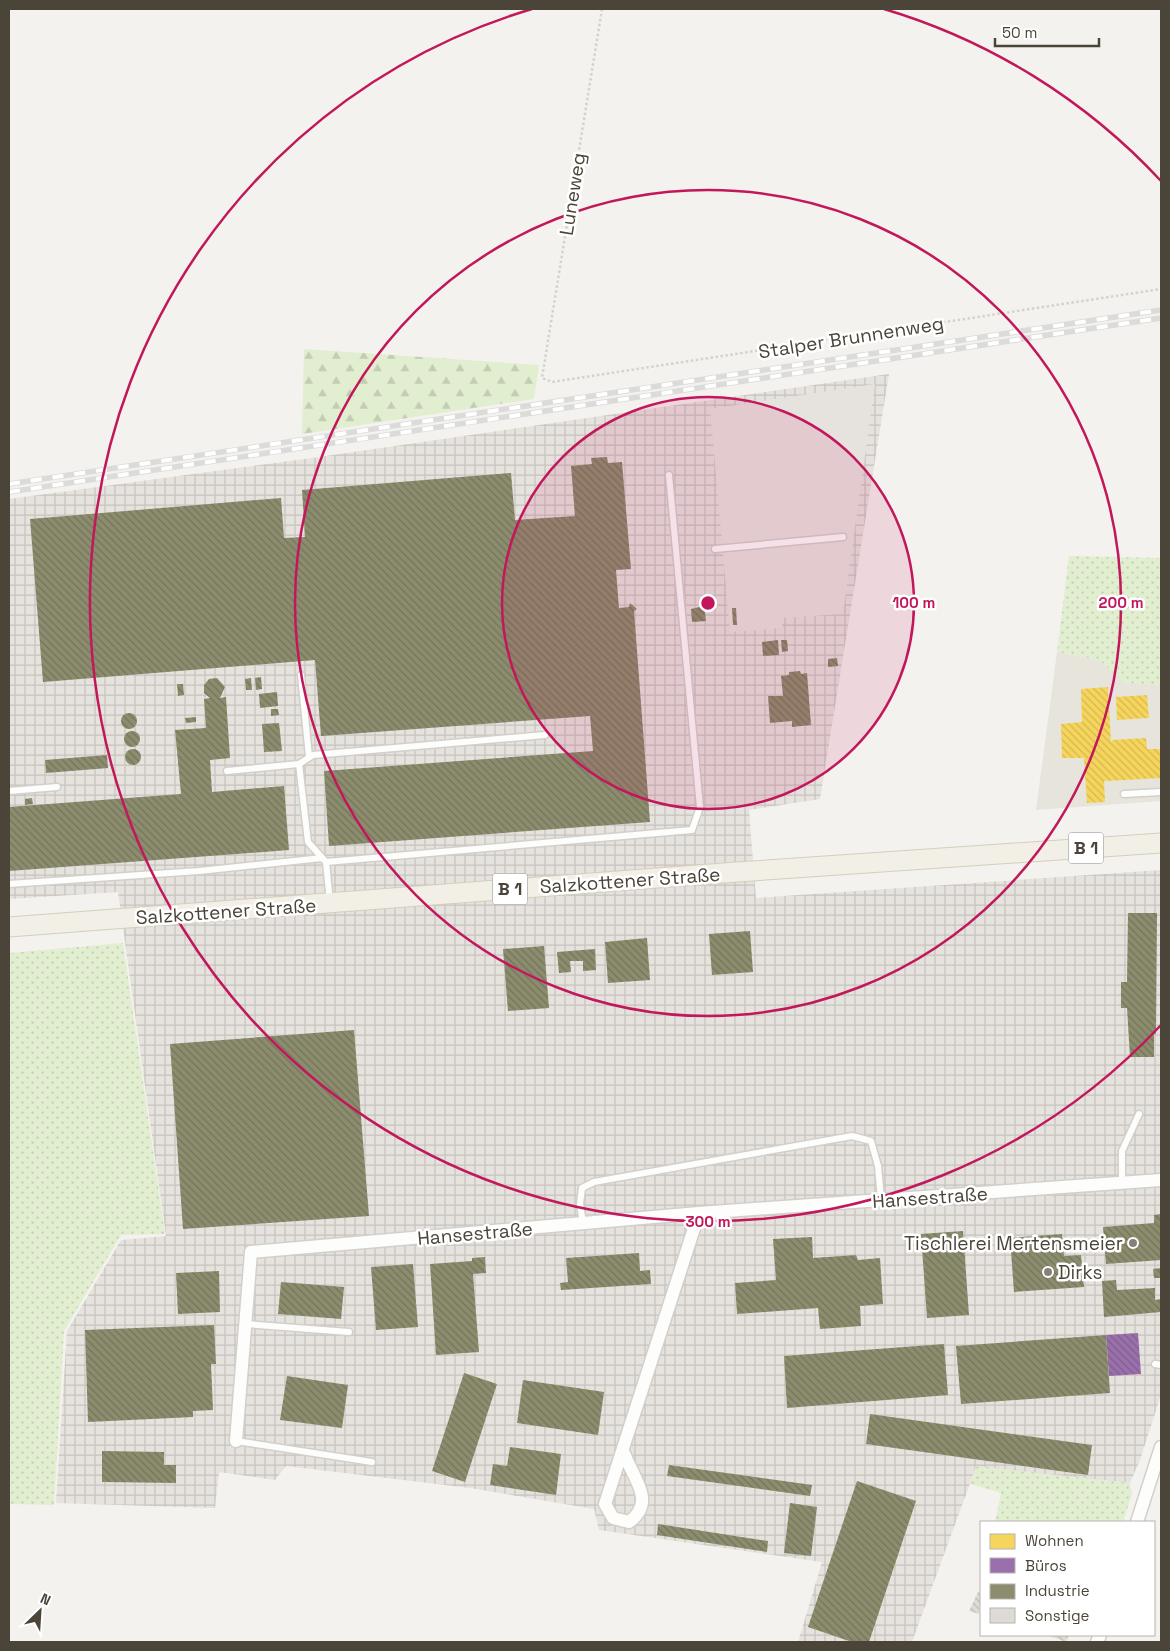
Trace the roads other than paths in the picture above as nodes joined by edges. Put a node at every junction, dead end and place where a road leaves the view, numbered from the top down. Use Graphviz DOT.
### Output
graph roads {
  1 [pos="669,475"];
  2 [pos="843,537"];
  3 [pos="715,549"];
  4 [pos="302,674"];
  5 [pos="545,735"];
  6 [pos="309,757"];
  7 [pos="299,764"];
  8 [pos="227,771"];
  9 [pos="57,786"];
  10 [pos="9,791"];
  11 [pos="1161,792"];
  12 [pos="1124,794"];
  13 [pos="1161,843"];
  14 [pos="324,860"];
  15 [pos="9,884"];
  16 [pos="330,903"];
  17 [pos="9,927"];
  18 [pos="1139,1114"];
  19 [pos="1161,1180"];
  20 [pos="1122,1183"];
  21 [pos="881,1200"];
  22 [pos="699,1213"];
  23 [pos="583,1223"];
  24 [pos="245,1324"];
  25 [pos="349,1332"];
  26 [pos="236,1441"];
  27 [pos="1161,1447"];
  28 [pos="624,1453"];
  29 [pos="372,1462"];
  30 [pos="1136,1521"];
  1 -- 14 [label="lane"];
  2 -- 3 [label="lane"];
  4 -- 6 [label="lane"];
  5 -- 6 [label="lane"];
  6 -- 7 [label="lane"];
  7 -- 8 [label="lane"];
  7 -- 14 [label="lane"];
  9 -- 10 [label="lane"];
  11 -- 12 [label="lane"];
  13 -- 16 [label="main road, Salzkottener Straße / B 1"];
  14 -- 15 [label="lane"];
  14 -- 16 [label="lane"];
  16 -- 17 [label="main road, Salzkottener Straße / B 1"];
  18 -- 20 [label="lane"];
  19 -- 20 [label="street, Hansestraße"];
  20 -- 21 [label="street, Hansestraße"];
  21 -- 22 [label="street, Hansestraße"];
  21 -- 23 [label="lane"];
  22 -- 23 [label="street, Hansestraße"];
  22 -- 28 [label="street"];
  23 -- 24 [label="street, Hansestraße"];
  24 -- 25 [label="lane"];
  24 -- 26 [label="street"];
  26 -- 29 [label="lane"];
  27 -- 30 [label="street"];
  28 -- 28 [label="street"];
}
